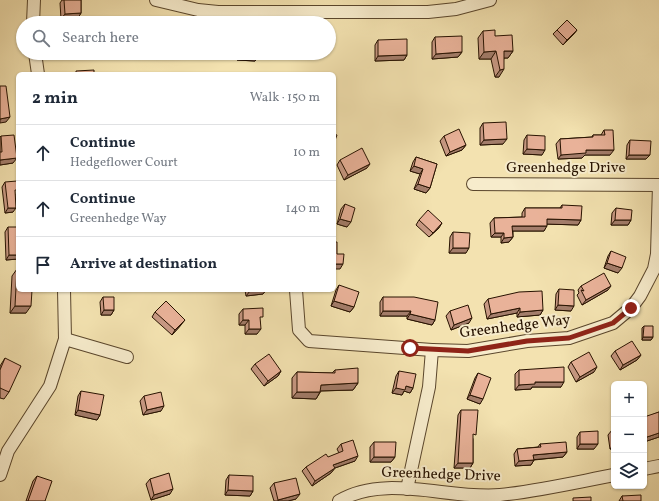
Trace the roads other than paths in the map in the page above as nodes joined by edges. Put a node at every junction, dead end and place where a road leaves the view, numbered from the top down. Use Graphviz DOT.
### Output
graph roads {
  1 [pos="34,0"];
  2 [pos="156,0"];
  3 [pos="490,0"];
  4 [pos="219,6"];
  5 [pos="33,16"];
  6 [pos="36,60"];
  7 [pos="38,72"];
  8 [pos="473,184"];
  9 [pos="659,185"];
  10 [pos="64,292"];
  11 [pos="296,292"];
  12 [pos="65,339"];
  13 [pos="432,350"];
  14 [pos="127,357"];
  15 [pos="659,466"];
  16 [pos="647,468"];
  17 [pos="0,474"];
  18 [pos="611,476"];
  19 [pos="407,489"];
  20 [pos="339,501"];
  1 -- 5 [label="street"];
  2 -- 4 [label="street"];
  3 -- 4 [label="street"];
  6 -- 7 [label="street"];
  8 -- 9 [label="street, Greenhedge Drive"];
  9 -- 13 [label="street, Greenhedge Way"];
  10 -- 12 [label="street"];
  11 -- 13 [label="street, Greenhedge Way"];
  12 -- 14 [label="street"];
  12 -- 17 [label="street"];
  13 -- 19 [label="street"];
  15 -- 16 [label="street"];
  18 -- 19 [label="street, Greenhedge Drive"];
  19 -- 20 [label="street, Greenhedge Drive"];
}
